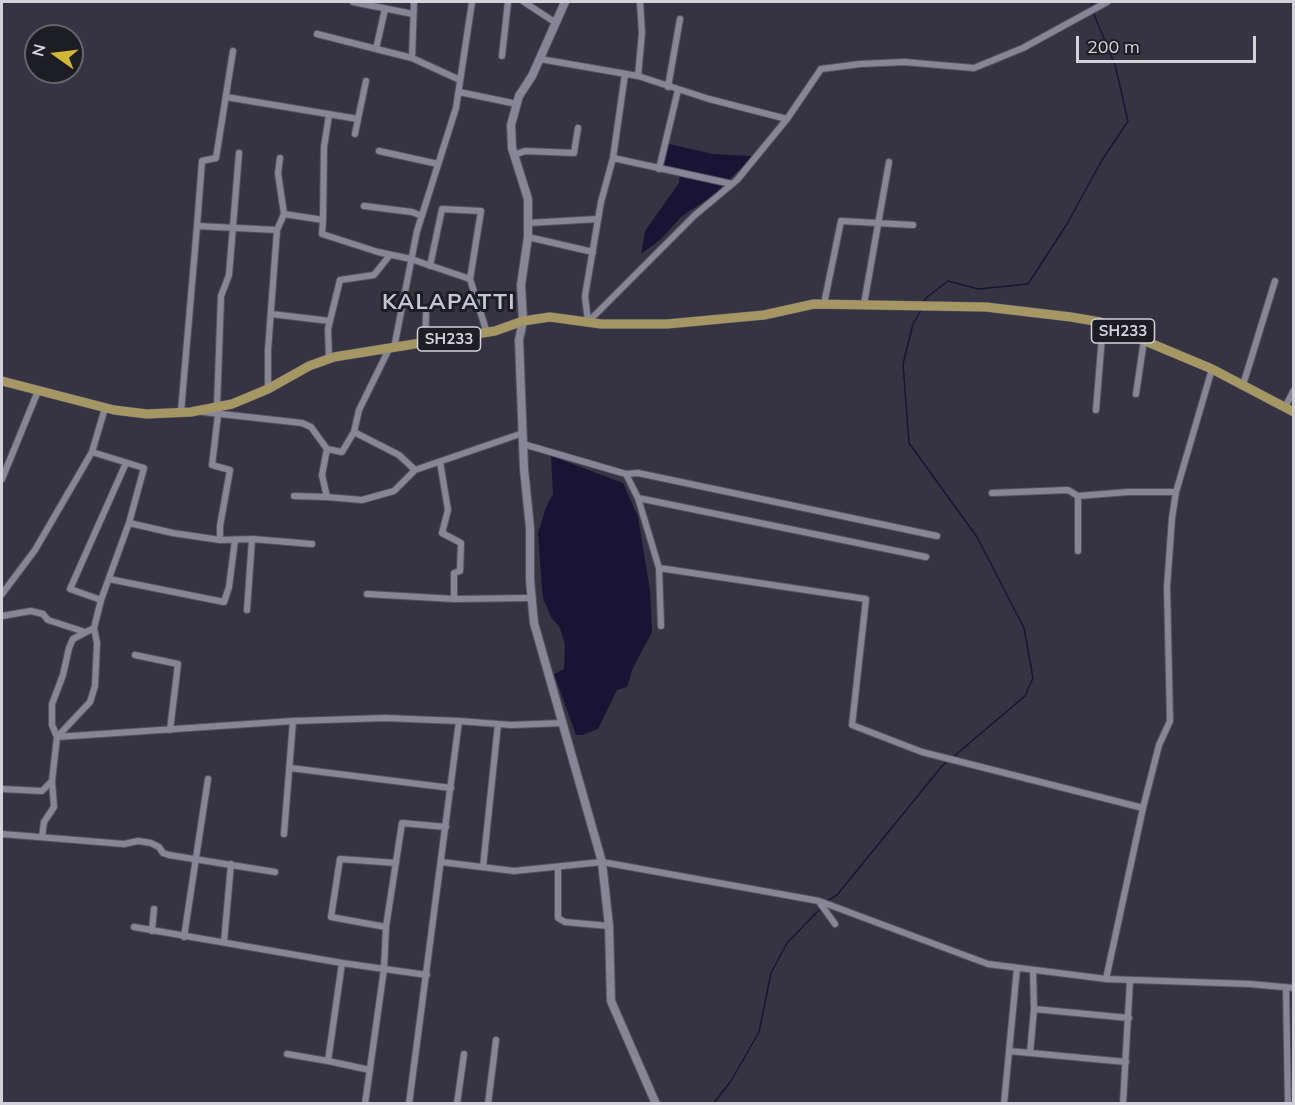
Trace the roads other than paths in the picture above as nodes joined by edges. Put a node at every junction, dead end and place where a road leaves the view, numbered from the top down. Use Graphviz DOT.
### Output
graph roads {
  1 [pos="353,2"];
  2 [pos="414,2"];
  3 [pos="472,2"];
  4 [pos="508,2"];
  5 [pos="524,2"];
  6 [pos="564,2"];
  7 [pos="640,2"];
  8 [pos="1107,2"];
  9 [pos="385,9"];
  10 [pos="413,14"];
  11 [pos="680,19"];
  12 [pos="556,22"];
  13 [pos="317,34"];
  14 [pos="376,49"];
  15 [pos="233,51"];
  16 [pos="502,56"];
  17 [pos="412,58"];
  18 [pos="540,59"];
  19 [pos="625,74"];
  20 [pos="638,76"];
  21 [pos="460,80"];
  22 [pos="366,81"];
  23 [pos="668,87"];
  24 [pos="678,90"];
  25 [pos="459,92"];
  26 [pos="226,97"];
  27 [pos="517,104"];
  28 [pos="328,115"];
  29 [pos="358,119"];
  30 [pos="788,119"];
  31 [pos="578,128"];
  32 [pos="355,134"];
  33 [pos="379,151"];
  34 [pos="239,153"];
  35 [pos="514,155"];
  36 [pos="280,158"];
  37 [pos="613,158"];
  38 [pos="889,162"];
  39 [pos="438,164"];
  40 [pos="659,169"];
  41 [pos="732,184"];
  42 [pos="364,206"];
  43 [pos="284,214"];
  44 [pos="422,216"];
  45 [pos="598,219"];
  46 [pos="323,220"];
  47 [pos="879,222"];
  48 [pos="528,223"];
  49 [pos="913,225"];
  50 [pos="197,226"];
  51 [pos="233,228"];
  52 [pos="277,230"];
  53 [pos="528,237"];
  54 [pos="593,252"];
  55 [pos="390,255"];
  56 [pos="411,259"];
  57 [pos="430,266"];
  58 [pos="470,279"];
  59 [pos="1275,281"];
  60 [pos="824,304"];
  61 [pos="864,304"];
  62 [pos="271,314"];
  63 [pos="426,314"];
  64 [pos="330,321"];
  65 [pos="523,321"];
  66 [pos="588,322"];
  67 [pos="1103,324"];
  68 [pos="487,333"];
  69 [pos="1144,340"];
  70 [pos="425,344"];
  71 [pos="392,349"];
  72 [pos="329,359"];
  73 [pos="1212,369"];
  74 [pos="2,381"];
  75 [pos="1243,385"];
  76 [pos="268,389"];
  77 [pos="1293,390"];
  78 [pos="38,391"];
  79 [pos="1136,394"];
  80 [pos="105,408"];
  81 [pos="1289,409"];
  82 [pos="1096,410"];
  83 [pos="217,411"];
  84 [pos="181,412"];
  85 [pos="354,432"];
  86 [pos="522,433"];
  87 [pos="523,444"];
  88 [pos="327,449"];
  89 [pos="92,452"];
  90 [pos="440,462"];
  91 [pos="126,463"];
  92 [pos="416,470"];
  93 [pos="626,474"];
  94 [pos="2,480"];
  95 [pos="1176,492"];
  96 [pos="992,493"];
  97 [pos="294,496"];
  98 [pos="1078,496"];
  99 [pos="327,497"];
  100 [pos="638,498"];
  101 [pos="129,524"];
  102 [pos="937,536"];
  103 [pos="252,539"];
  104 [pos="220,540"];
  105 [pos="235,540"];
  106 [pos="312,544"];
  107 [pos="1078,551"];
  108 [pos="926,557"];
  109 [pos="659,568"];
  110 [pos="110,579"];
  111 [pos="2,594"];
  112 [pos="367,594"];
  113 [pos="531,598"];
  114 [pos="454,599"];
  115 [pos="101,600"];
  116 [pos="247,610"];
  117 [pos="2,616"];
  118 [pos="661,626"];
  119 [pos="94,628"];
  120 [pos="85,632"];
  121 [pos="135,655"];
  122 [pos="293,721"];
  123 [pos="459,721"];
  124 [pos="562,723"];
  125 [pos="498,724"];
  126 [pos="170,730"];
  127 [pos="57,737"];
  128 [pos="290,768"];
  129 [pos="208,779"];
  130 [pos="52,781"];
  131 [pos="451,788"];
  132 [pos="2,789"];
  133 [pos="1143,808"];
  134 [pos="446,827"];
  135 [pos="2,834"];
  136 [pos="284,834"];
  137 [pos="42,837"];
  138 [pos="194,860"];
  139 [pos="441,862"];
  140 [pos="602,862"];
  141 [pos="396,863"];
  142 [pos="231,864"];
  143 [pos="483,867"];
  144 [pos="558,868"];
  145 [pos="275,872"];
  146 [pos="819,902"];
  147 [pos="154,909"];
  148 [pos="835,924"];
  149 [pos="609,926"];
  150 [pos="134,927"];
  151 [pos="386,927"];
  152 [pos="152,931"];
  153 [pos="184,936"];
  154 [pos="224,942"];
  155 [pos="342,963"];
  156 [pos="1017,968"];
  157 [pos="384,969"];
  158 [pos="1033,970"];
  159 [pos="427,975"];
  160 [pos="1106,979"];
  161 [pos="1130,980"];
  162 [pos="1290,988"];
  163 [pos="1034,1009"];
  164 [pos="1129,1017"];
  165 [pos="496,1040"];
  166 [pos="1008,1051"];
  167 [pos="1030,1053"];
  168 [pos="287,1054"];
  169 [pos="464,1054"];
  170 [pos="328,1061"];
  171 [pos="1126,1062"];
  172 [pos="370,1070"];
  173 [pos="365,1104"];
  174 [pos="409,1104"];
  175 [pos="457,1104"];
  176 [pos="488,1104"];
  177 [pos="656,1104"];
  178 [pos="1004,1104"];
  179 [pos="1123,1104"];
  180 [pos="1288,1104"];
  1 -- 9 [label="street"];
  2 -- 10 [label="street"];
  3 -- 21 [label="street"];
  4 -- 16 [label="street"];
  5 -- 12 [label="street"];
  6 -- 12 [label="main road"];
  7 -- 20 [label="street"];
  8 -- 30 [label="street"];
  9 -- 10 [label="street"];
  9 -- 14 [label="street"];
  10 -- 17 [label="street"];
  11 -- 23 [label="street"];
  12 -- 18 [label="main road"];
  13 -- 14 [label="street"];
  14 -- 17 [label="street"];
  15 -- 26 [label="street"];
  17 -- 21 [label="street"];
  18 -- 19 [label="street"];
  18 -- 27 [label="main road"];
  19 -- 20 [label="street"];
  19 -- 37 [label="street"];
  20 -- 23 [label="street"];
  21 -- 25 [label="street"];
  22 -- 29 [label="street"];
  23 -- 24 [label="street"];
  24 -- 30 [label="street"];
  24 -- 40 [label="street"];
  25 -- 27 [label="street"];
  25 -- 39 [label="street"];
  26 -- 28 [label="street"];
  26 -- 50 [label="street"];
  27 -- 35 [label="main road"];
  28 -- 29 [label="street"];
  28 -- 46 [label="street"];
  29 -- 32 [label="street"];
  30 -- 41 [label="street"];
  31 -- 35 [label="street"];
  33 -- 39 [label="street"];
  34 -- 51 [label="street"];
  35 -- 48 [label="main road"];
  36 -- 43 [label="street"];
  37 -- 40 [label="street"];
  37 -- 45 [label="street"];
  38 -- 47 [label="street"];
  39 -- 44 [label="street"];
  40 -- 41 [label="street"];
  41 -- 66 [label="street"];
  42 -- 44 [label="street"];
  43 -- 46 [label="street"];
  43 -- 52 [label="street"];
  44 -- 56 [label="street"];
  45 -- 48 [label="street"];
  45 -- 54 [label="street"];
  46 -- 55 [label="street"];
  47 -- 49 [label="street"];
  47 -- 60 [label="street"];
  47 -- 61 [label="street"];
  48 -- 53 [label="main road"];
  50 -- 51 [label="street"];
  50 -- 84 [label="street"];
  51 -- 52 [label="street"];
  51 -- 83 [label="street"];
  52 -- 62 [label="street"];
  53 -- 54 [label="street"];
  53 -- 65 [label="main road"];
  54 -- 66 [label="street"];
  55 -- 56 [label="street"];
  55 -- 64 [label="street"];
  56 -- 57 [label="street"];
  56 -- 71 [label="street"];
  57 -- 58 [label="street"];
  57 -- 58 [label="street"];
  58 -- 68 [label="street"];
  59 -- 75 [label="street"];
  60 -- 61 [label="main road, SH233"];
  60 -- 66 [label="main road, SH233"];
  61 -- 67 [label="main road, SH233"];
  62 -- 64 [label="street"];
  62 -- 76 [label="street"];
  63 -- 70 [label="street"];
  64 -- 72 [label="street"];
  65 -- 66 [label="main road, SH233"];
  65 -- 68 [label="main road, SH233"];
  65 -- 86 [label="main road"];
  67 -- 69 [label="main road, SH233"];
  67 -- 82 [label="street"];
  68 -- 70 [label="main road, SH233"];
  69 -- 73 [label="main road, SH233"];
  69 -- 79 [label="street"];
  70 -- 71 [label="main road, SH233"];
  71 -- 72 [label="main road, SH233"];
  71 -- 85 [label="street"];
  72 -- 76 [label="main road, SH233"];
  73 -- 75 [label="main road, SH233"];
  73 -- 95 [label="street"];
  74 -- 78 [label="main road, SH233"];
  75 -- 81 [label="main road, SH233"];
  76 -- 83 [label="main road, SH233"];
  77 -- 81 [label="street"];
  78 -- 80 [label="main road, SH233"];
  78 -- 94 [label="street"];
  80 -- 84 [label="main road, SH233"];
  80 -- 89 [label="street"];
  83 -- 84 [label="main road, SH233"];
  83 -- 88 [label="street"];
  83 -- 104 [label="street"];
  85 -- 88 [label="street"];
  85 -- 92 [label="street"];
  86 -- 87 [label="main road"];
  86 -- 90 [label="street"];
  87 -- 93 [label="street"];
  87 -- 113 [label="main road"];
  88 -- 99 [label="street"];
  89 -- 91 [label="street"];
  89 -- 111 [label="street"];
  90 -- 92 [label="street"];
  90 -- 114 [label="street"];
  91 -- 101 [label="street"];
  91 -- 115 [label="street"];
  92 -- 99 [label="street"];
  93 -- 100 [label="street"];
  93 -- 102 [label="street"];
  95 -- 98 [label="street"];
  95 -- 133 [label="street"];
  96 -- 98 [label="street"];
  97 -- 99 [label="street"];
  98 -- 107 [label="street"];
  100 -- 108 [label="street"];
  100 -- 109 [label="street"];
  101 -- 104 [label="street"];
  101 -- 110 [label="street"];
  103 -- 105 [label="street"];
  103 -- 106 [label="street"];
  103 -- 116 [label="street"];
  104 -- 105 [label="street"];
  105 -- 110 [label="street"];
  109 -- 118 [label="street"];
  109 -- 133 [label="street"];
  110 -- 115 [label="street"];
  112 -- 114 [label="street"];
  113 -- 114 [label="street"];
  113 -- 124 [label="main road"];
  115 -- 119 [label="street"];
  117 -- 120 [label="street"];
  119 -- 120 [label="street"];
  119 -- 127 [label="street"];
  120 -- 127 [label="street"];
  121 -- 126 [label="street"];
  122 -- 123 [label="street"];
  122 -- 126 [label="street"];
  122 -- 128 [label="street"];
  123 -- 125 [label="street"];
  123 -- 131 [label="street"];
  124 -- 125 [label="street"];
  124 -- 140 [label="main road"];
  125 -- 143 [label="street"];
  126 -- 127 [label="street"];
  127 -- 130 [label="street"];
  128 -- 131 [label="street"];
  128 -- 136 [label="street"];
  129 -- 138 [label="street"];
  130 -- 132 [label="street"];
  130 -- 137 [label="street"];
  131 -- 134 [label="street"];
  133 -- 160 [label="street"];
  134 -- 139 [label="street"];
  134 -- 141 [label="street"];
  135 -- 137 [label="street"];
  137 -- 138 [label="street"];
  138 -- 142 [label="street"];
  138 -- 153 [label="street"];
  139 -- 143 [label="street"];
  139 -- 159 [label="street"];
  140 -- 144 [label="street"];
  140 -- 146 [label="street"];
  140 -- 149 [label="main road"];
  141 -- 151 [label="street"];
  141 -- 151 [label="street"];
  142 -- 145 [label="street"];
  142 -- 154 [label="street"];
  143 -- 144 [label="street"];
  144 -- 149 [label="street"];
  146 -- 148 [label="street"];
  146 -- 156 [label="street"];
  147 -- 152 [label="street"];
  149 -- 177 [label="main road"];
  150 -- 152 [label="street"];
  151 -- 157 [label="street"];
  152 -- 153 [label="street"];
  153 -- 154 [label="street"];
  154 -- 155 [label="street"];
  155 -- 157 [label="street"];
  155 -- 170 [label="street"];
  156 -- 158 [label="street"];
  156 -- 166 [label="street"];
  157 -- 159 [label="street"];
  157 -- 172 [label="street"];
  158 -- 160 [label="street"];
  158 -- 163 [label="street"];
  159 -- 174 [label="street"];
  160 -- 161 [label="street"];
  161 -- 162 [label="street"];
  161 -- 164 [label="street"];
  162 -- 180 [label="street"];
  163 -- 164 [label="street"];
  163 -- 167 [label="street"];
  164 -- 171 [label="street"];
  165 -- 176 [label="street"];
  166 -- 167 [label="street"];
  166 -- 178 [label="street"];
  167 -- 171 [label="street"];
  168 -- 170 [label="street"];
  169 -- 175 [label="street"];
  170 -- 172 [label="street"];
  171 -- 179 [label="street"];
  172 -- 173 [label="street"];
}
